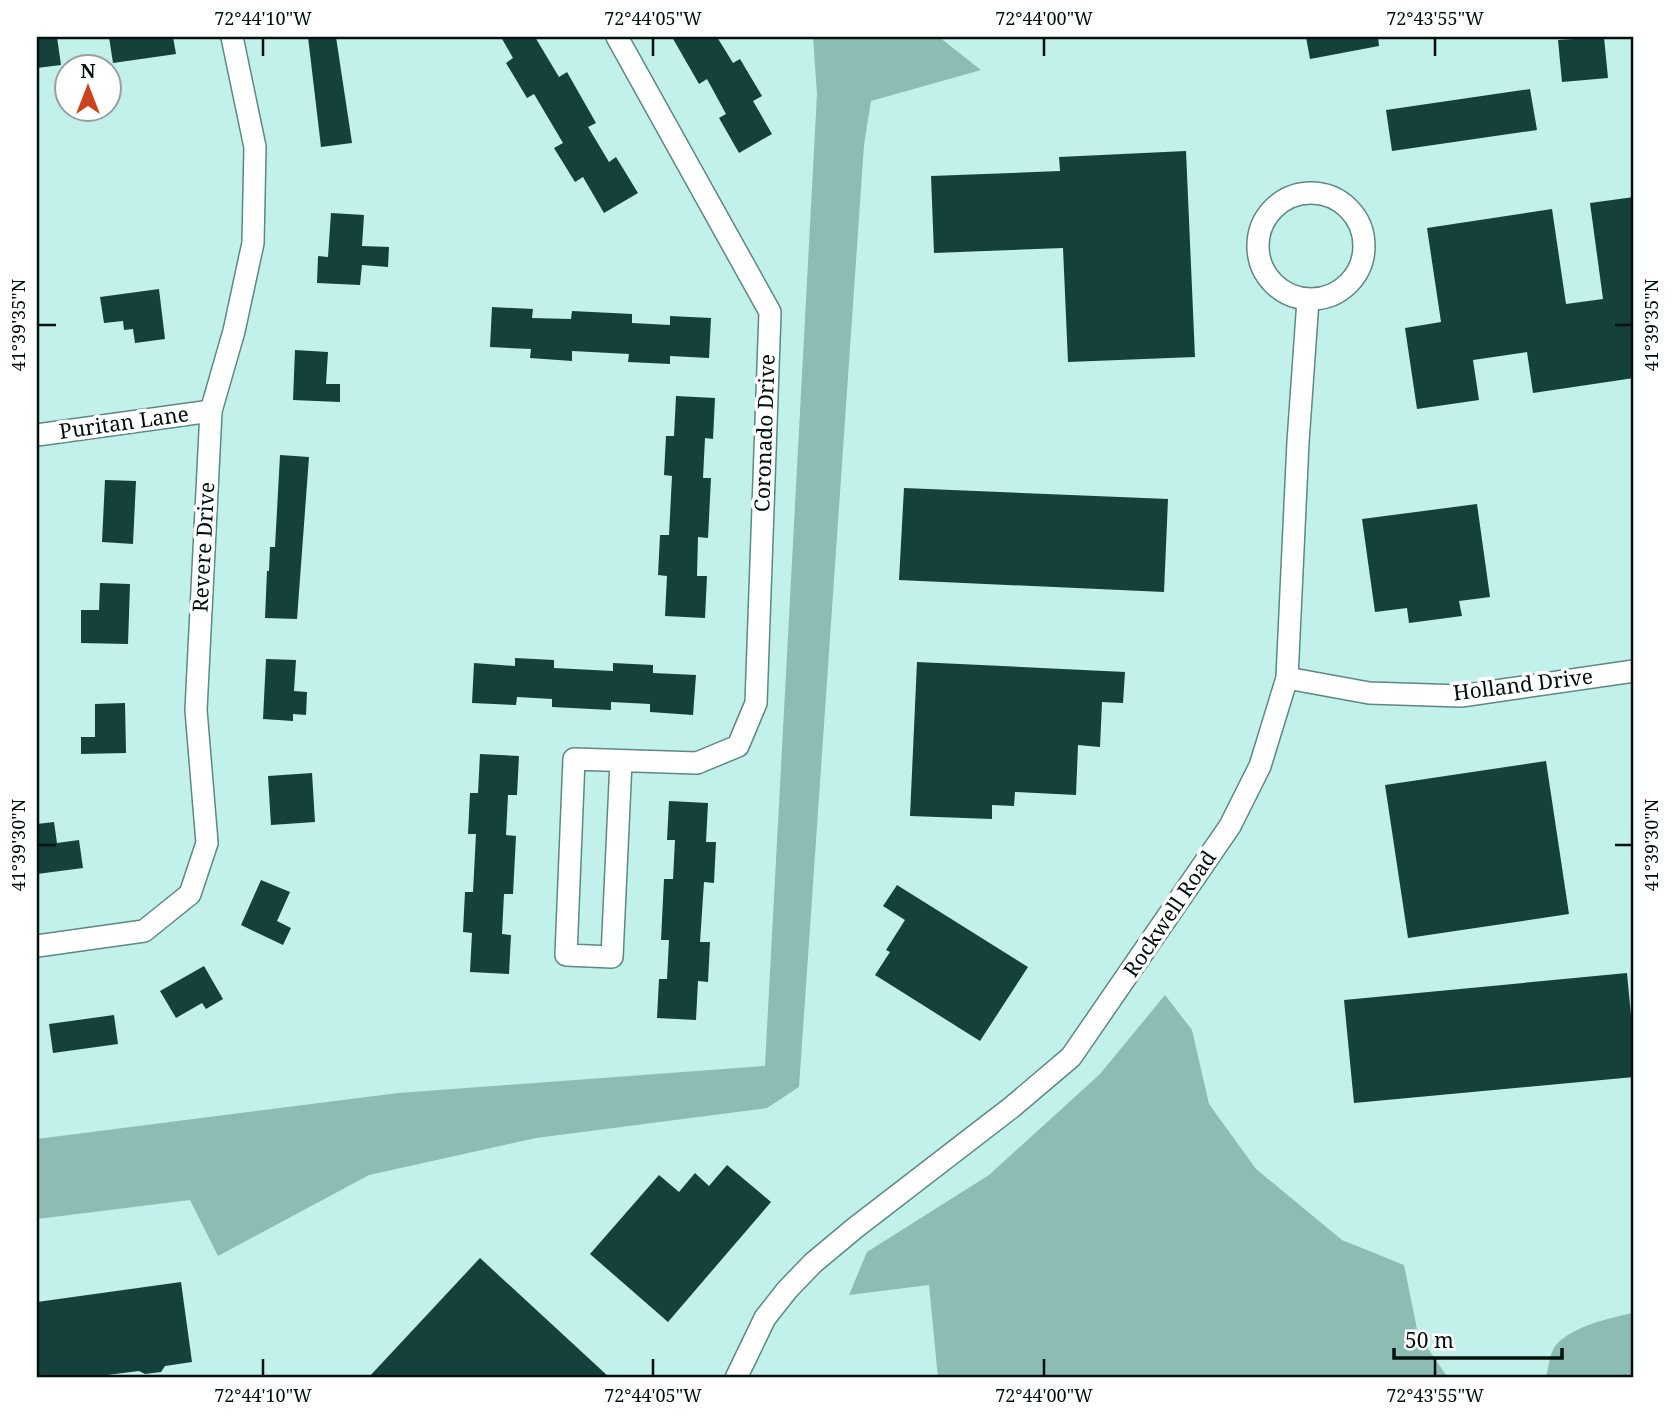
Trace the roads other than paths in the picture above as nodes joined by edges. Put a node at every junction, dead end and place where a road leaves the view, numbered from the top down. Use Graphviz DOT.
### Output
graph roads {
  1 [pos="232,37"];
  2 [pos="617,37"];
  3 [pos="1308,300"];
  4 [pos="211,411"];
  5 [pos="37,435"];
  6 [pos="1634,671"];
  7 [pos="1287,678"];
  8 [pos="621,761"];
  9 [pos="37,946"];
  10 [pos="736,1378"];
  1 -- 4 [label="street, Revere Drive"];
  2 -- 8 [label="street, Coronado Drive"];
  3 -- 3 [label="street"];
  3 -- 7 [label="street, Rockwell Road"];
  4 -- 5 [label="street, Puritan Lane"];
  4 -- 9 [label="street, Revere Drive"];
  6 -- 7 [label="street, Holland Drive"];
  7 -- 10 [label="street, Rockwell Road"];
  8 -- 8 [label="street, Coronado Drive"];
}
